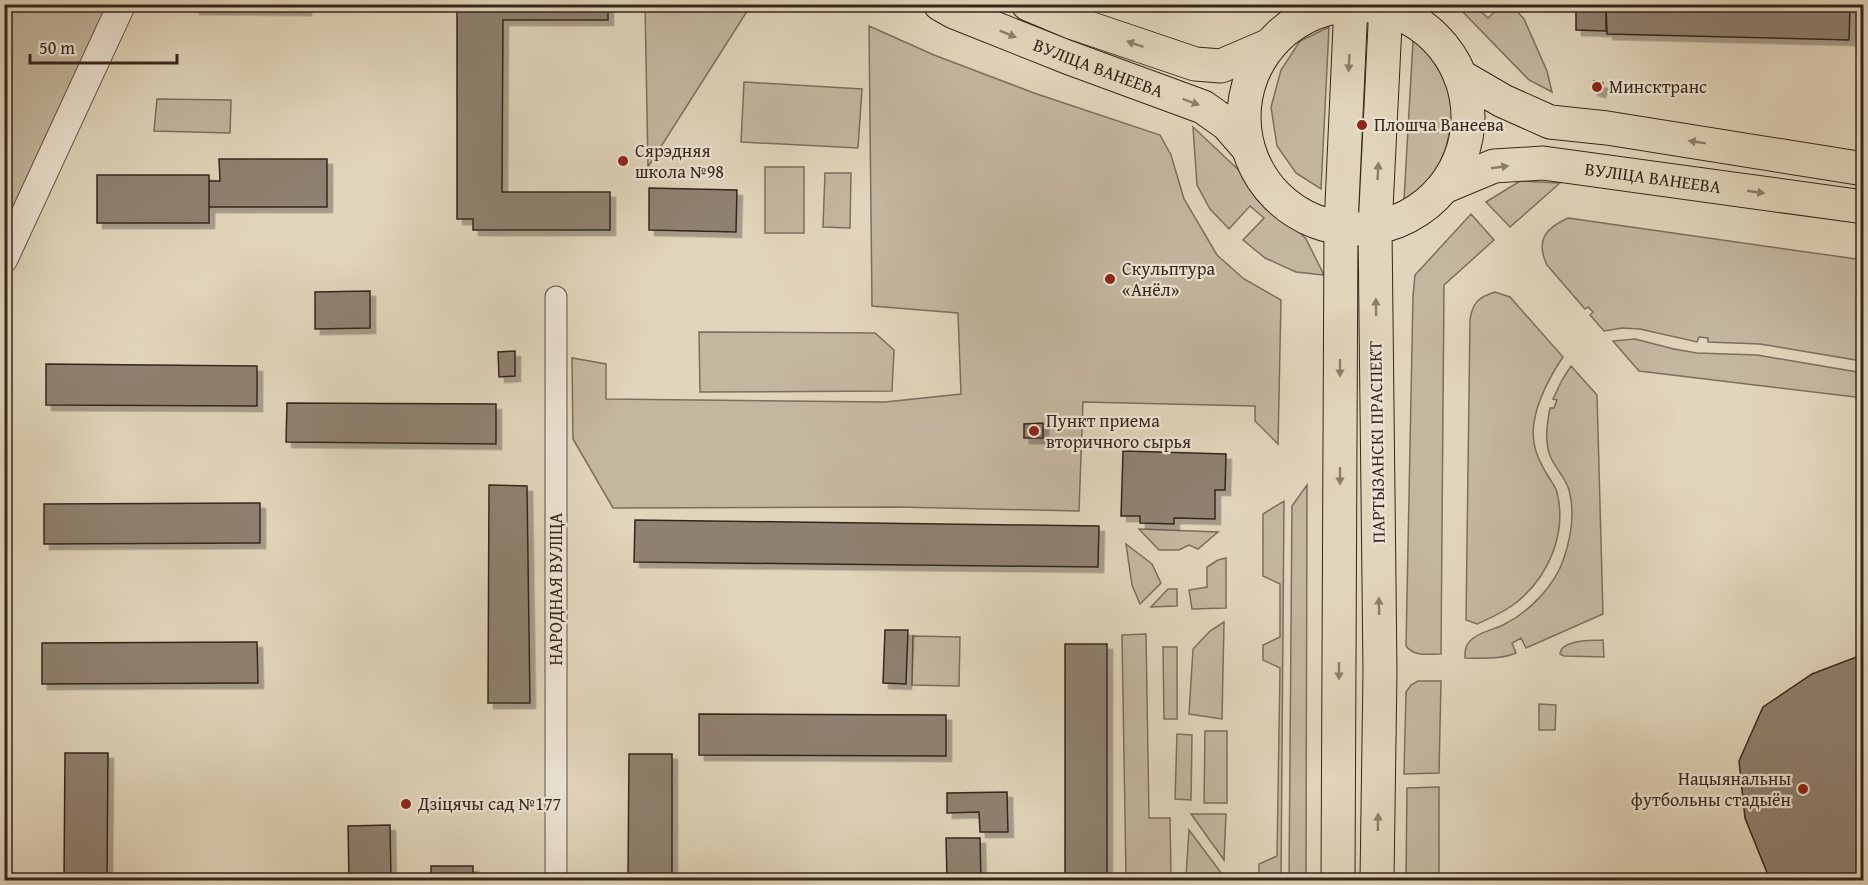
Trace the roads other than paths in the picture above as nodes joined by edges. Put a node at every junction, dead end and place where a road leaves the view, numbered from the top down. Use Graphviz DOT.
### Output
graph roads {
  1 [pos="122,4"];
  2 [pos="940,4"];
  3 [pos="1028,4"];
  4 [pos="1351,5"];
  5 [pos="1386,7"];
  6 [pos="1270,45"];
  7 [pos="1460,76"];
  8 [pos="1247,147"];
  9 [pos="1863,169"];
  10 [pos="1446,186"];
  11 [pos="1863,207"];
  12 [pos="1341,226"];
  13 [pos="1375,229"];
  14 [pos="4,259"];
  15 [pos="556,297"];
  16 [pos="556,880"];
  17 [pos="1338,880"];
  18 [pos="1377,880"];
  1 -- 14 [label="street"];
  2 -- 8 [label="main road, ВУЛІЦА ВАНЕЕВА, one-way"];
  6 -- 3 [label="main road, ВУЛІЦА ВАНЕЕВА, one-way"];
  4 -- 5 [label="main road"];
  4 -- 6 [label="main road"];
  4 -- 12 [label="main road, ПАРТЫЗАНСКІ ПРАСПЕКТ, one-way"];
  5 -- 7 [label="main road"];
  13 -- 5 [label="main road, ПАРТЫЗАНСКІ ПРАСПЕКТ, one-way"];
  6 -- 8 [label="main road"];
  9 -- 7 [label="main road, one-way"];
  7 -- 10 [label="main road"];
  8 -- 12 [label="main road"];
  10 -- 11 [label="main road, ВУЛІЦА ВАНЕЕВА, one-way"];
  10 -- 13 [label="main road"];
  12 -- 13 [label="main road"];
  12 -- 17 [label="main road, ПАРТЫЗАНСКІ ПРАСПЕКТ, one-way"];
  18 -- 13 [label="main road, ПАРТЫЗАНСКІ ПРАСПЕКТ, one-way"];
  15 -- 16 [label="street, НАРОДНАЯ ВУЛІЦА"];
}
